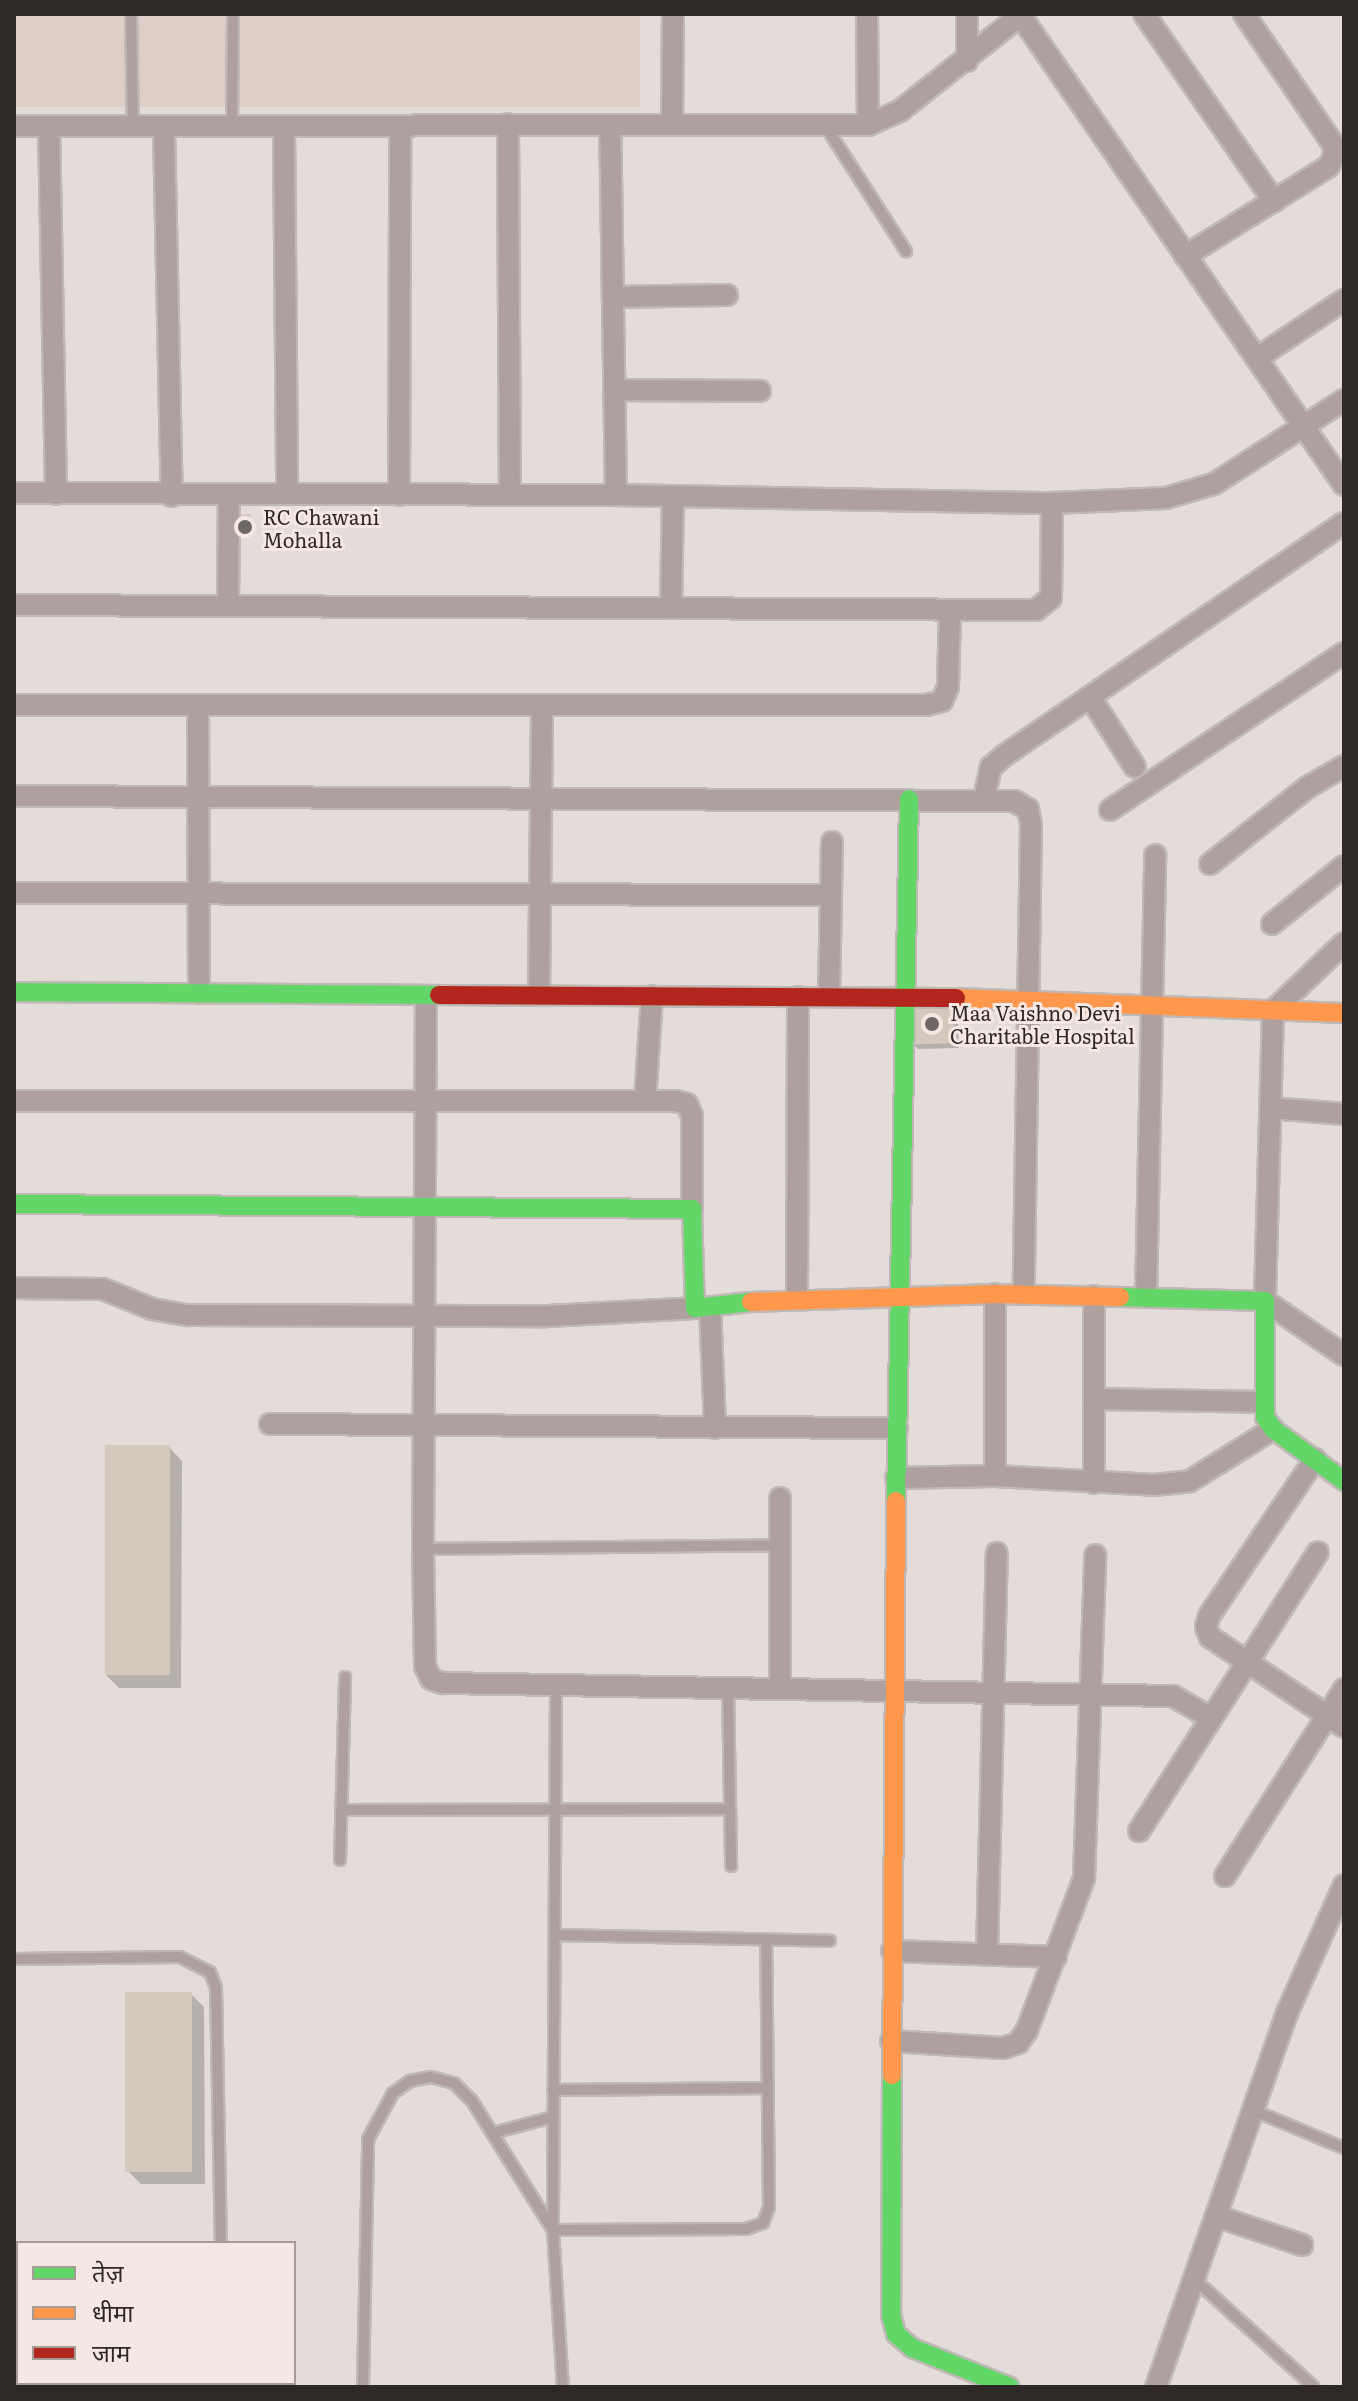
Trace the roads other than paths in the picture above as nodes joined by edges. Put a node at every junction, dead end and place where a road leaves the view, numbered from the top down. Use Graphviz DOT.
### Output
graph roads {
  1 [pos="131,14"];
  2 [pos="233,14"];
  3 [pos="673,14"];
  4 [pos="867,14"];
  5 [pos="967,14"];
  6 [pos="1021,14"];
  7 [pos="1144,14"];
  8 [pos="1244,14"];
  9 [pos="967,61"];
  10 [pos="508,124"];
  11 [pos="610,125"];
  12 [pos="672,125"];
  13 [pos="868,125"];
  14 [pos="14,126"];
  15 [pos="49,126"];
  16 [pos="400,126"];
  17 [pos="826,127"];
  18 [pos="164,128"];
  19 [pos="284,128"];
  20 [pos="133,129"];
  21 [pos="232,129"];
  22 [pos="1274,201"];
  23 [pos="906,251"];
  24 [pos="1185,256"];
  25 [pos="727,295"];
  26 [pos="613,297"];
  27 [pos="1344,300"];
  28 [pos="1257,358"];
  29 [pos="614,390"];
  30 [pos="760,391"];
  31 [pos="1344,400"];
  32 [pos="1304,428"];
  33 [pos="1344,485"];
  34 [pos="14,493"];
  35 [pos="56,494"];
  36 [pos="287,494"];
  37 [pos="510,494"];
  38 [pos="229,495"];
  39 [pos="399,495"];
  40 [pos="616,495"];
  41 [pos="172,496"];
  42 [pos="673,496"];
  43 [pos="1052,503"];
  44 [pos="1344,523"];
  45 [pos="14,605"];
  46 [pos="228,606"];
  47 [pos="671,608"];
  48 [pos="950,610"];
  49 [pos="1344,653"];
  50 [pos="1090,697"];
  51 [pos="14,705"];
  52 [pos="198,709"];
  53 [pos="542,709"];
  54 [pos="1344,766"];
  55 [pos="1135,767"];
  56 [pos="14,796"];
  57 [pos="543,797"];
  58 [pos="199,799"];
  59 [pos="909,799"];
  60 [pos="984,799"];
  61 [pos="1110,810"];
  62 [pos="832,842"];
  63 [pos="1155,855"];
  64 [pos="1210,864"];
  65 [pos="1344,866"];
  66 [pos="14,893"];
  67 [pos="197,893"];
  68 [pos="541,893"];
  69 [pos="831,895"];
  70 [pos="1272,924"];
  71 [pos="1344,943"];
  72 [pos="14,992"];
  73 [pos="199,993"];
  74 [pos="539,995"];
  75 [pos="426,996"];
  76 [pos="652,996"];
  77 [pos="829,996"];
  78 [pos="798,997"];
  79 [pos="906,999"];
  80 [pos="1030,999"];
  81 [pos="1150,1003"];
  82 [pos="1273,1011"];
  83 [pos="1344,1013"];
  84 [pos="14,1101"];
  85 [pos="645,1101"];
  86 [pos="427,1102"];
  87 [pos="1271,1108"];
  88 [pos="1344,1114"];
  89 [pos="14,1204"];
  90 [pos="427,1206"];
  91 [pos="692,1209"];
  92 [pos="14,1288"];
  93 [pos="995,1294"];
  94 [pos="1024,1294"];
  95 [pos="902,1295"];
  96 [pos="1094,1296"];
  97 [pos="1146,1297"];
  98 [pos="797,1298"];
  99 [pos="1265,1301"];
  100 [pos="702,1308"];
  101 [pos="427,1313"];
  102 [pos="1344,1355"];
  103 [pos="1094,1399"];
  104 [pos="1263,1402"];
  105 [pos="270,1424"];
  106 [pos="425,1425"];
  107 [pos="715,1428"];
  108 [pos="897,1428"];
  109 [pos="1273,1429"];
  110 [pos="1315,1459"];
  111 [pos="995,1476"];
  112 [pos="896,1478"];
  113 [pos="1344,1481"];
  114 [pos="1094,1483"];
  115 [pos="780,1498"];
  116 [pos="780,1545"];
  117 [pos="423,1549"];
  118 [pos="1318,1552"];
  119 [pos="997,1553"];
  120 [pos="1095,1555"];
  121 [pos="1248,1661"];
  122 [pos="345,1677"];
  123 [pos="556,1685"];
  124 [pos="728,1685"];
  125 [pos="780,1686"];
  126 [pos="894,1688"];
  127 [pos="1344,1689"];
  128 [pos="994,1690"];
  129 [pos="1092,1695"];
  130 [pos="1211,1718"];
  131 [pos="1335,1721"];
  132 [pos="557,1808"];
  133 [pos="730,1809"];
  134 [pos="341,1810"];
  135 [pos="1139,1831"];
  136 [pos="340,1860"];
  137 [pos="731,1866"];
  138 [pos="1225,1876"];
  139 [pos="1344,1885"];
  140 [pos="555,1935"];
  141 [pos="766,1940"];
  142 [pos="830,1941"];
  143 [pos="892,1951"];
  144 [pos="987,1954"];
  145 [pos="1056,1957"];
  146 [pos="14,1959"];
  147 [pos="891,2041"];
  148 [pos="767,2088"];
  149 [pos="553,2090"];
  150 [pos="1255,2111"];
  151 [pos="553,2117"];
  152 [pos="493,2133"];
  153 [pos="1344,2148"];
  154 [pos="1216,2216"];
  155 [pos="553,2230"];
  156 [pos="221,2241"];
  157 [pos="1302,2245"];
  158 [pos="1194,2279"];
  159 [pos="363,2387"];
  160 [pos="563,2387"];
  161 [pos="1010,2387"];
  162 [pos="1156,2387"];
  163 [pos="1314,2387"];
  1 -- 20 [label="lane"];
  2 -- 21 [label="lane"];
  3 -- 12 [label="street"];
  4 -- 13 [label="street"];
  5 -- 9 [label="street"];
  6 -- 9 [label="street"];
  6 -- 24 [label="street"];
  7 -- 22 [label="street"];
  8 -- 22 [label="street"];
  9 -- 13 [label="street"];
  10 -- 11 [label="street"];
  10 -- 16 [label="street"];
  10 -- 37 [label="street"];
  11 -- 12 [label="street"];
  11 -- 26 [label="street"];
  12 -- 17 [label="street"];
  13 -- 17 [label="street"];
  14 -- 15 [label="street"];
  15 -- 20 [label="street"];
  15 -- 35 [label="street"];
  16 -- 19 [label="street"];
  16 -- 39 [label="street"];
  17 -- 23 [label="lane"];
  18 -- 20 [label="street"];
  18 -- 21 [label="street"];
  18 -- 41 [label="street"];
  19 -- 21 [label="street"];
  19 -- 36 [label="street"];
  22 -- 24 [label="street"];
  24 -- 28 [label="street"];
  25 -- 26 [label="street"];
  26 -- 29 [label="street"];
  27 -- 28 [label="street"];
  28 -- 32 [label="street"];
  29 -- 30 [label="street"];
  29 -- 40 [label="street"];
  31 -- 32 [label="street"];
  32 -- 33 [label="street"];
  32 -- 43 [label="street"];
  34 -- 35 [label="street"];
  35 -- 41 [label="street"];
  36 -- 38 [label="street"];
  36 -- 39 [label="street"];
  37 -- 39 [label="street"];
  37 -- 40 [label="street"];
  38 -- 41 [label="street"];
  38 -- 46 [label="street"];
  40 -- 42 [label="street"];
  42 -- 43 [label="street"];
  42 -- 47 [label="street"];
  43 -- 48 [label="street"];
  44 -- 50 [label="street"];
  45 -- 46 [label="street"];
  46 -- 47 [label="street"];
  47 -- 48 [label="street"];
  48 -- 53 [label="street"];
  49 -- 61 [label="street"];
  50 -- 55 [label="street"];
  50 -- 60 [label="street"];
  51 -- 52 [label="street"];
  52 -- 53 [label="street"];
  52 -- 58 [label="street"];
  53 -- 57 [label="street"];
  54 -- 64 [label="street"];
  56 -- 58 [label="street"];
  57 -- 58 [label="street"];
  57 -- 59 [label="street"];
  57 -- 68 [label="street"];
  58 -- 67 [label="street"];
  59 -- 60 [label="street"];
  59 -- 79 [label="street"];
  60 -- 80 [label="street"];
  62 -- 69 [label="street"];
  63 -- 81 [label="street"];
  65 -- 70 [label="street"];
  66 -- 67 [label="street"];
  67 -- 68 [label="street"];
  67 -- 73 [label="street"];
  68 -- 69 [label="street"];
  68 -- 74 [label="street"];
  69 -- 77 [label="street"];
  71 -- 82 [label="street"];
  72 -- 73 [label="street"];
  73 -- 75 [label="street"];
  74 -- 75 [label="street"];
  74 -- 76 [label="street"];
  75 -- 86 [label="street"];
  76 -- 78 [label="street"];
  76 -- 85 [label="street"];
  77 -- 78 [label="street"];
  77 -- 79 [label="street"];
  78 -- 98 [label="street"];
  79 -- 80 [label="street"];
  79 -- 95 [label="street"];
  80 -- 81 [label="street"];
  80 -- 94 [label="street"];
  81 -- 82 [label="street"];
  81 -- 97 [label="street"];
  82 -- 83 [label="street"];
  82 -- 87 [label="street"];
  84 -- 86 [label="street"];
  85 -- 86 [label="street"];
  85 -- 91 [label="street"];
  86 -- 90 [label="street"];
  87 -- 88 [label="street"];
  87 -- 99 [label="street"];
  89 -- 90 [label="street"];
  90 -- 91 [label="street"];
  90 -- 101 [label="street"];
  91 -- 100 [label="street"];
  92 -- 101 [label="street"];
  93 -- 94 [label="street"];
  93 -- 95 [label="street"];
  93 -- 111 [label="street"];
  94 -- 96 [label="street"];
  95 -- 98 [label="street"];
  95 -- 108 [label="street"];
  96 -- 97 [label="street"];
  96 -- 103 [label="street"];
  97 -- 99 [label="street"];
  98 -- 100 [label="street"];
  99 -- 102 [label="street"];
  99 -- 104 [label="street"];
  100 -- 101 [label="street"];
  100 -- 107 [label="street"];
  101 -- 106 [label="street"];
  103 -- 104 [label="street"];
  103 -- 114 [label="street"];
  104 -- 109 [label="street"];
  105 -- 106 [label="street"];
  106 -- 107 [label="street"];
  106 -- 117 [label="street"];
  107 -- 108 [label="street"];
  108 -- 112 [label="street"];
  109 -- 110 [label="street"];
  109 -- 114 [label="street"];
  110 -- 113 [label="street"];
  110 -- 121 [label="street"];
  111 -- 112 [label="street"];
  111 -- 114 [label="street"];
  112 -- 126 [label="street"];
  115 -- 116 [label="street"];
  116 -- 117 [label="lane"];
  116 -- 125 [label="street"];
  117 -- 123 [label="street"];
  118 -- 121 [label="street"];
  119 -- 128 [label="street"];
  120 -- 129 [label="street"];
  121 -- 130 [label="street"];
  121 -- 131 [label="street"];
  122 -- 134 [label="lane"];
  123 -- 124 [label="street"];
  123 -- 132 [label="lane"];
  124 -- 125 [label="street"];
  124 -- 133 [label="lane"];
  125 -- 126 [label="street"];
  126 -- 128 [label="street"];
  126 -- 143 [label="street"];
  127 -- 131 [label="street"];
  128 -- 129 [label="street"];
  128 -- 144 [label="street"];
  129 -- 130 [label="street"];
  129 -- 145 [label="street"];
  130 -- 135 [label="street"];
  131 -- 138 [label="street"];
  132 -- 133 [label="lane"];
  132 -- 134 [label="lane"];
  132 -- 140 [label="lane"];
  133 -- 137 [label="lane"];
  134 -- 136 [label="lane"];
  139 -- 150 [label="street"];
  140 -- 141 [label="lane"];
  140 -- 149 [label="lane"];
  141 -- 142 [label="lane"];
  141 -- 148 [label="lane"];
  143 -- 144 [label="street"];
  143 -- 147 [label="street"];
  144 -- 145 [label="street"];
  145 -- 147 [label="street"];
  146 -- 156 [label="lane"];
  147 -- 161 [label="street"];
  148 -- 149 [label="lane"];
  148 -- 155 [label="lane"];
  149 -- 151 [label="lane"];
  150 -- 153 [label="lane"];
  150 -- 154 [label="street"];
  151 -- 152 [label="lane"];
  151 -- 155 [label="lane"];
  152 -- 155 [label="lane"];
  152 -- 159 [label="lane"];
  154 -- 157 [label="street"];
  154 -- 158 [label="street"];
  155 -- 160 [label="lane"];
  158 -- 162 [label="street"];
  158 -- 163 [label="lane"];
}
